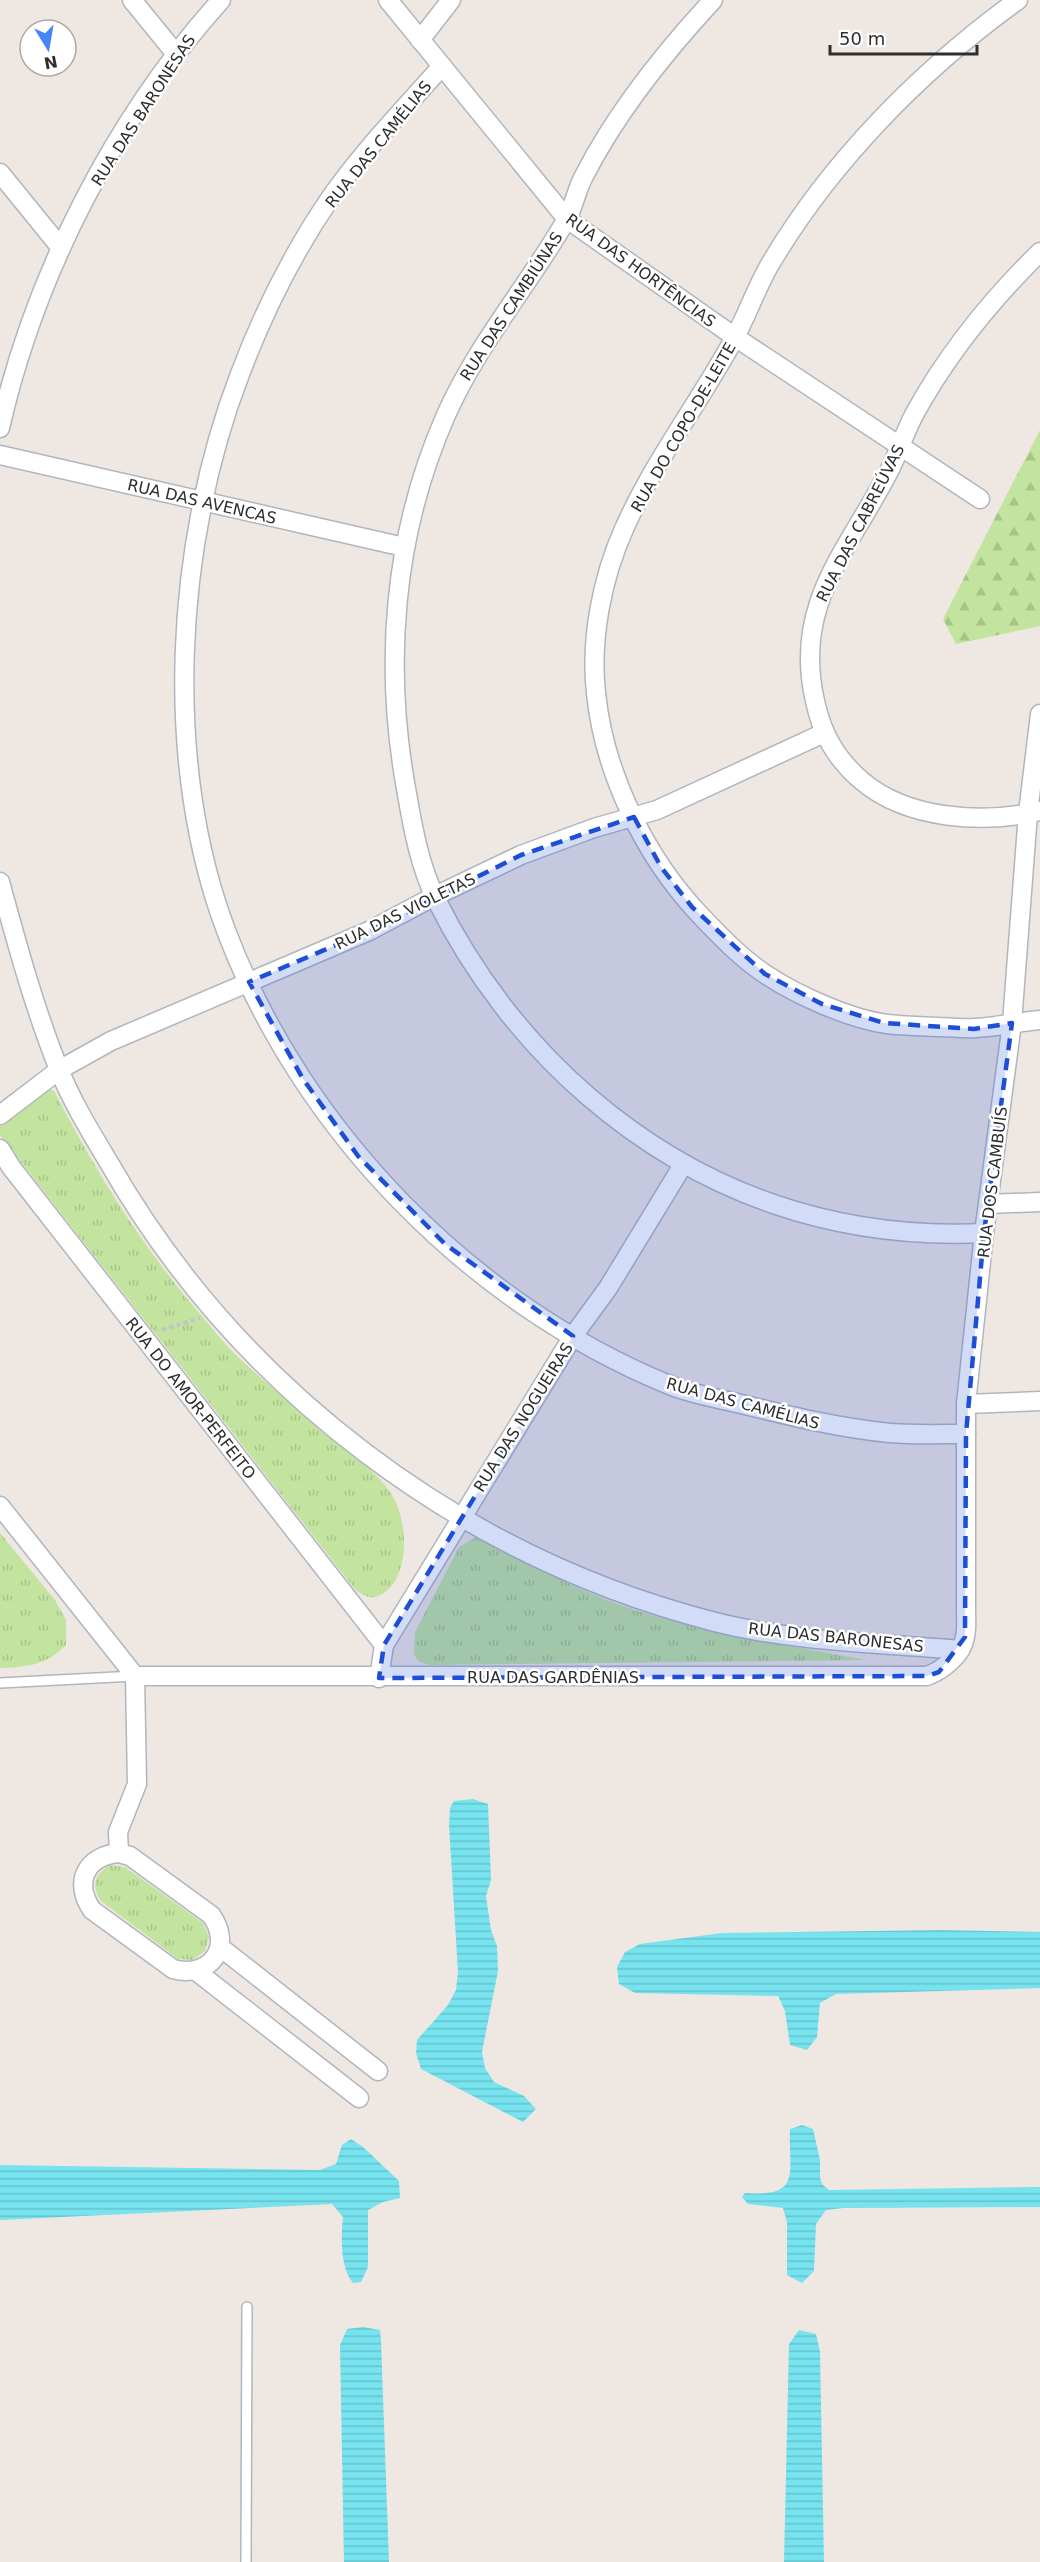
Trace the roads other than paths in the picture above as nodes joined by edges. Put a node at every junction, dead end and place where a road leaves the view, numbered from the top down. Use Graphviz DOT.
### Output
graph roads {
  1 [pos="132,0"];
  2 [pos="221,0"];
  3 [pos="388,0"];
  4 [pos="451,0"];
  5 [pos="713,0"];
  6 [pos="1018,0"];
  7 [pos="420,40"];
  8 [pos="176,54"];
  9 [pos="442,66"];
  10 [pos="0,173"];
  11 [pos="567,219"];
  12 [pos="61,248"];
  13 [pos="1040,252"];
  14 [pos="735,337"];
  15 [pos="0,428"];
  16 [pos="899,447"];
  17 [pos="0,454"];
  18 [pos="980,499"];
  19 [pos="203,502"];
  20 [pos="404,547"];
  21 [pos="1040,714"];
  22 [pos="824,733"];
  23 [pos="1034,812"];
  24 [pos="634,817"];
  25 [pos="0,882"];
  26 [pos="435,896"];
  27 [pos="249,982"];
  28 [pos="1040,1020"];
  29 [pos="1012,1023"];
  30 [pos="59,1070"];
  31 [pos="0,1115"];
  32 [pos="0,1149"];
  33 [pos="683,1165"];
  34 [pos="1040,1202"];
  35 [pos="988,1203"];
  36 [pos="984,1233"];
  37 [pos="573,1336"];
  38 [pos="1040,1401"];
  39 [pos="966,1404"];
  40 [pos="966,1434"];
  41 [pos="0,1506"];
  42 [pos="461,1517"];
  43 [pos="384,1645"];
  44 [pos="960,1650"];
  45 [pos="135,1676"];
  46 [pos="379,1678"];
  47 [pos="0,1683"];
  48 [pos="119,1853"];
  49 [pos="220,1947"];
  50 [pos="196,1971"];
  51 [pos="378,2071"];
  52 [pos="359,2098"];
  53 [pos="247,2307"];
  54 [pos="246,2562"];
  1 -- 8 [label="street"];
  2 -- 8 [label="street, RUA DAS BARONESAS"];
  3 -- 7 [label="street, RUA DAS HORTÊNCIAS"];
  4 -- 7 [label="street"];
  5 -- 11 [label="street, RUA DAS CAMBIÚNAS"];
  6 -- 14 [label="street, RUA DO COPO-DE-LEITE"];
  7 -- 9 [label="street, RUA DAS HORTÊNCIAS"];
  8 -- 12 [label="street, RUA DAS BARONESAS"];
  9 -- 11 [label="street, RUA DAS HORTÊNCIAS"];
  9 -- 19 [label="street, RUA DAS CAMÉLIAS"];
  10 -- 12 [label="street"];
  11 -- 14 [label="street, RUA DAS HORTÊNCIAS"];
  11 -- 20 [label="street, RUA DAS CAMBIÚNAS"];
  12 -- 15 [label="street, RUA DAS BARONESAS"];
  13 -- 16 [label="street, RUA DAS CABREÚVAS"];
  14 -- 16 [label="street, RUA DAS HORTÊNCIAS"];
  14 -- 24 [label="street, RUA DO COPO-DE-LEITE"];
  16 -- 18 [label="street, RUA DAS HORTÊNCIAS"];
  16 -- 22 [label="street, RUA DAS CABREÚVAS"];
  17 -- 19 [label="street, RUA DAS AVENCAS"];
  19 -- 20 [label="street, RUA DAS AVENCAS"];
  19 -- 27 [label="street, RUA DAS CAMÉLIAS"];
  20 -- 26 [label="street, RUA DAS CAMBIÚNAS"];
  21 -- 23 [label="street, RUA DOS CAMBUÍS"];
  22 -- 23 [label="street, RUA DAS CABREÚVAS"];
  22 -- 24 [label="street, RUA DAS VIOLETAS"];
  23 -- 29 [label="street, RUA DOS CAMBUÍS"];
  24 -- 26 [label="street, RUA DAS VIOLETAS"];
  24 -- 29 [label="street, RUA DO COPO-DE-LEITE"];
  25 -- 30 [label="street, RUA DAS BARONESAS"];
  26 -- 27 [label="street, RUA DAS VIOLETAS"];
  26 -- 33 [label="street, RUA DAS CAMBIÚNAS"];
  27 -- 30 [label="street, RUA DAS VIOLETAS"];
  27 -- 37 [label="street, RUA DAS CAMÉLIAS"];
  28 -- 29 [label="street, RUA DO COPO-DE-LEITE"];
  29 -- 35 [label="street, RUA DOS CAMBUÍS"];
  30 -- 31 [label="street, RUA DAS VIOLETAS"];
  30 -- 42 [label="street, RUA DAS BARONESAS"];
  32 -- 43 [label="street, RUA DO AMOR-PERFEITO"];
  33 -- 36 [label="street, RUA DAS CAMBIÚNAS"];
  33 -- 37 [label="street, RUA DAS NOGUEIRAS"];
  34 -- 35 [label="street"];
  35 -- 36 [label="street, RUA DOS CAMBUÍS"];
  36 -- 39 [label="street, RUA DOS CAMBUÍS"];
  37 -- 40 [label="street, RUA DAS CAMÉLIAS"];
  37 -- 42 [label="street, RUA DAS NOGUEIRAS"];
  38 -- 39 [label="street"];
  39 -- 40 [label="street, RUA DOS CAMBUÍS"];
  40 -- 44 [label="street, RUA DOS CAMBUÍS"];
  41 -- 45 [label="street"];
  42 -- 43 [label="street, RUA DAS NOGUEIRAS"];
  42 -- 44 [label="street, RUA DAS BARONESAS"];
  43 -- 46 [label="street, RUA DAS NOGUEIRAS"];
  44 -- 46 [label="street, RUA DAS GARDÊNIAS"];
  45 -- 46 [label="street, RUA DAS GARDÊNIAS"];
  45 -- 47 [label="lane"];
  45 -- 48 [label="street"];
  48 -- 49 [label="street"];
  48 -- 50 [label="street"];
  49 -- 50 [label="street"];
  49 -- 51 [label="street"];
  50 -- 52 [label="street"];
  53 -- 54 [label="lane"];
}
